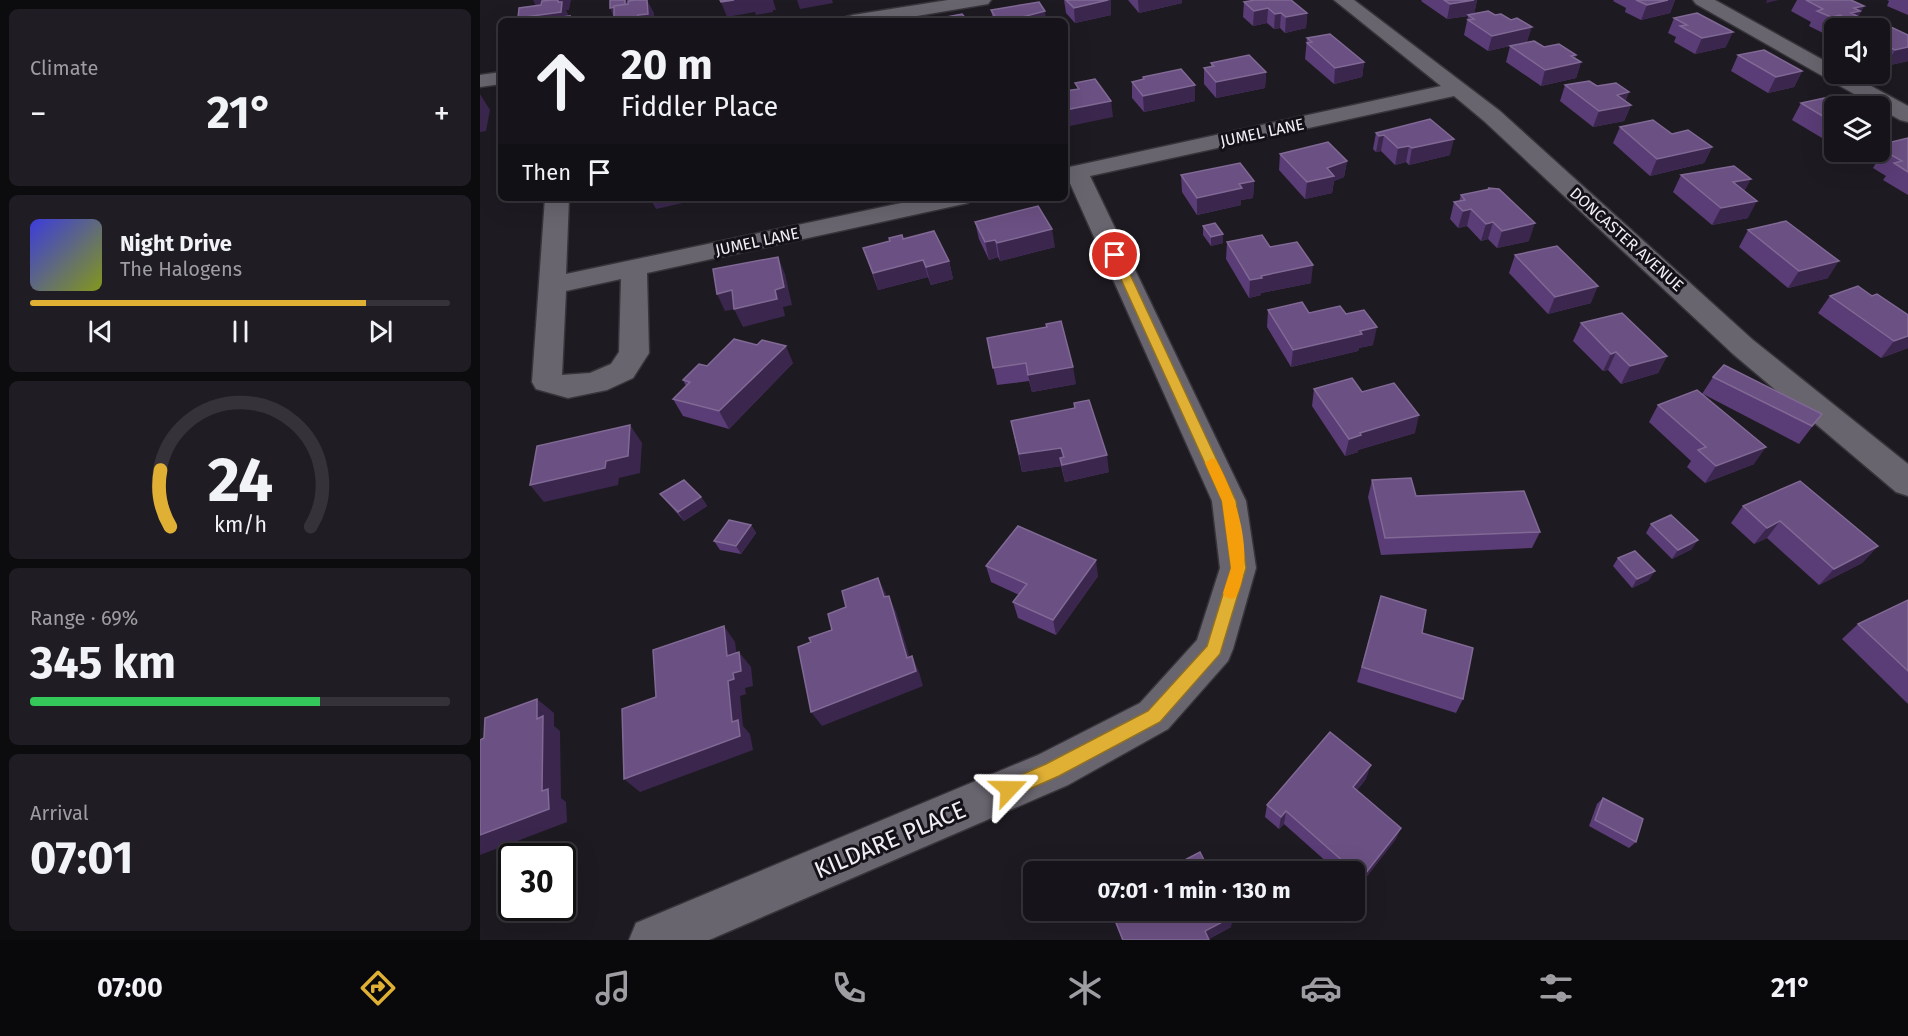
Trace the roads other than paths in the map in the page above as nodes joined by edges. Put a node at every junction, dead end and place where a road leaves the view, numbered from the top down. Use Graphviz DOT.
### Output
graph roads {
  1 [pos="982,0"];
  2 [pos="1343,0"];
  3 [pos="1702,0"];
  4 [pos="871,18"];
  5 [pos="498,78"];
  6 [pos="480,81"];
  7 [pos="1458,89"];
  8 [pos="1908,115"];
  9 [pos="1071,174"];
  10 [pos="556,201"];
  11 [pos="945,201"];
  12 [pos="634,268"];
  13 [pos="554,285"];
  14 [pos="1908,483"];
  15 [pos="653,940"];
  1 -- 4 [label="street"];
  2 -- 7 [label="street, DONCASTER AVENUE"];
  3 -- 8 [label="street"];
  5 -- 6 [label="street"];
  7 -- 9 [label="street, JUMEL LANE"];
  7 -- 14 [label="street, DONCASTER AVENUE"];
  9 -- 15 [label="street, KILDARE PLACE"];
  10 -- 13 [label="street"];
  11 -- 12 [label="street, JUMEL LANE"];
  12 -- 13 [label="street, JUMEL LANE"];
  12 -- 13 [label="street"];
}
